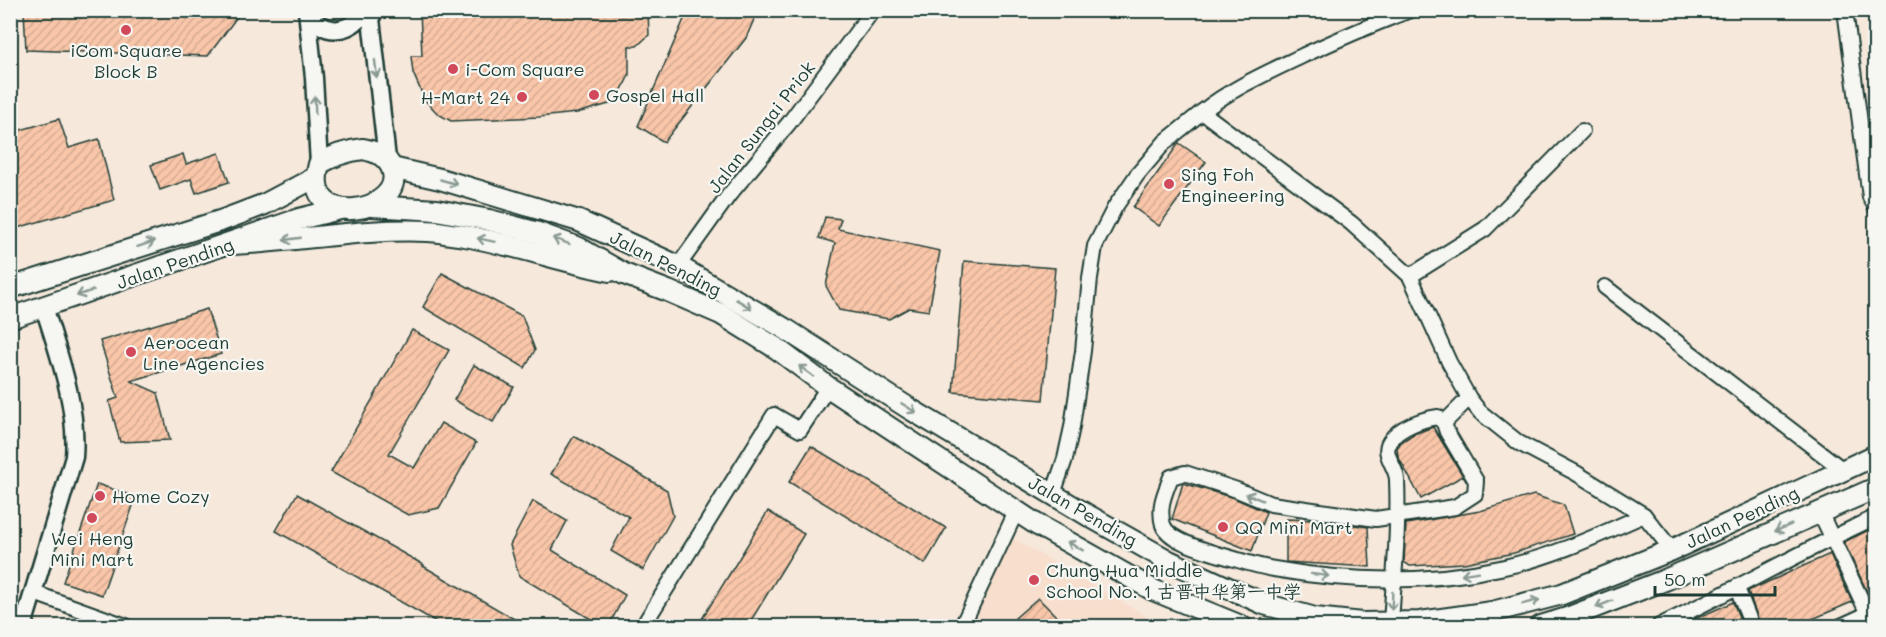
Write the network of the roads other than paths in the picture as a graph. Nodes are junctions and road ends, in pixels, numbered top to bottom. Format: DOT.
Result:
graph roads {
  1 [pos="368,10"];
  2 [pos="873,10"];
  3 [pos="1411,10"];
  4 [pos="1845,10"];
  5 [pos="307,11"];
  6 [pos="1203,112"];
  7 [pos="1582,131"];
  8 [pos="389,164"];
  9 [pos="317,170"];
  10 [pos="372,206"];
  11 [pos="1875,207"];
  12 [pos="340,209"];
  13 [pos="230,244"];
  14 [pos="678,266"];
  15 [pos="624,274"];
  16 [pos="1410,276"];
  17 [pos="1605,286"];
  18 [pos="10,288"];
  19 [pos="44,307"];
  20 [pos="10,318"];
  21 [pos="828,387"];
  22 [pos="1469,399"];
  23 [pos="1444,423"];
  24 [pos="1875,455"];
  25 [pos="1843,470"];
  26 [pos="1875,488"];
  27 [pos="1053,494"];
  28 [pos="1016,512"];
  29 [pos="1821,512"];
  30 [pos="1644,515"];
  31 [pos="1399,516"];
  32 [pos="1875,517"];
  33 [pos="1831,537"];
  34 [pos="1183,541"];
  35 [pos="1672,549"];
  36 [pos="1169,561"];
  37 [pos="1394,579"];
  38 [pos="1737,588"];
  39 [pos="34,593"];
  40 [pos="1873,615"];
  41 [pos="1391,623"];
  42 [pos="23,627"];
  43 [pos="126,627"];
  44 [pos="642,627"];
  45 [pos="962,627"];
  46 [pos="1240,627"];
  47 [pos="1541,627"];
  48 [pos="1659,627"];
  49 [pos="1752,627"];
  50 [pos="1841,627"];
  1 -- 5 [label="street"];
  1 -- 8 [label="street, one-way"];
  2 -- 14 [label="street, Jalan Sungai Priok"];
  3 -- 6 [label="street"];
  4 -- 11 [label="street"];
  9 -- 5 [label="street, one-way"];
  6 -- 16 [label="street"];
  6 -- 27 [label="street"];
  7 -- 16 [label="street"];
  8 -- 9 [label="main road"];
  8 -- 10 [label="main road"];
  8 -- 14 [label="main road, Jalan Pending, one-way"];
  9 -- 12 [label="main road"];
  18 -- 9 [label="main road, Jalan Pending, one-way"];
  10 -- 12 [label="main road"];
  15 -- 10 [label="main road, Jalan Pending, one-way"];
  12 -- 13 [label="main road, Jalan Pending"];
  15 -- 13 [label="main road, one-way"];
  13 -- 19 [label="main road, Jalan Pending, one-way"];
  14 -- 27 [label="main road, Jalan Pending, one-way"];
  21 -- 15 [label="main road, Jalan Pending, one-way"];
  16 -- 22 [label="street"];
  17 -- 25 [label="street"];
  19 -- 20 [label="main road, Jalan Pending"];
  19 -- 39 [label="street"];
  21 -- 28 [label="main road, Jalan Pending"];
  21 -- 44 [label="street"];
  22 -- 23 [label="street"];
  22 -- 30 [label="street"];
  23 -- 31 [label="street"];
  23 -- 31 [label="street"];
  24 -- 25 [label="main road, Jalan Pending"];
  25 -- 35 [label="main road, Jalan Pending"];
  26 -- 29 [label="main road, Jalan Pending"];
  27 -- 36 [label="main road, Jalan Pending"];
  28 -- 45 [label="street"];
  46 -- 28 [label="main road, Jalan Pending, one-way"];
  29 -- 33 [label="street"];
  29 -- 47 [label="main road, Jalan Pending, one-way"];
  30 -- 35 [label="street"];
  30 -- 37 [label="street, one-way"];
  31 -- 34 [label="street, one-way"];
  31 -- 37 [label="street"];
  32 -- 33 [label="street"];
  33 -- 38 [label="street"];
  33 -- 40 [label="street"];
  34 -- 36 [label="street"];
  34 -- 37 [label="street, one-way"];
  41 -- 35 [label="main road, Jalan Pending, one-way"];
  36 -- 41 [label="main road, Jalan Pending"];
  37 -- 41 [label="street, one-way"];
  38 -- 48 [label="street"];
  38 -- 49 [label="street"];
  39 -- 42 [label="street"];
  39 -- 43 [label="street"];
  40 -- 50 [label="street"];
}
